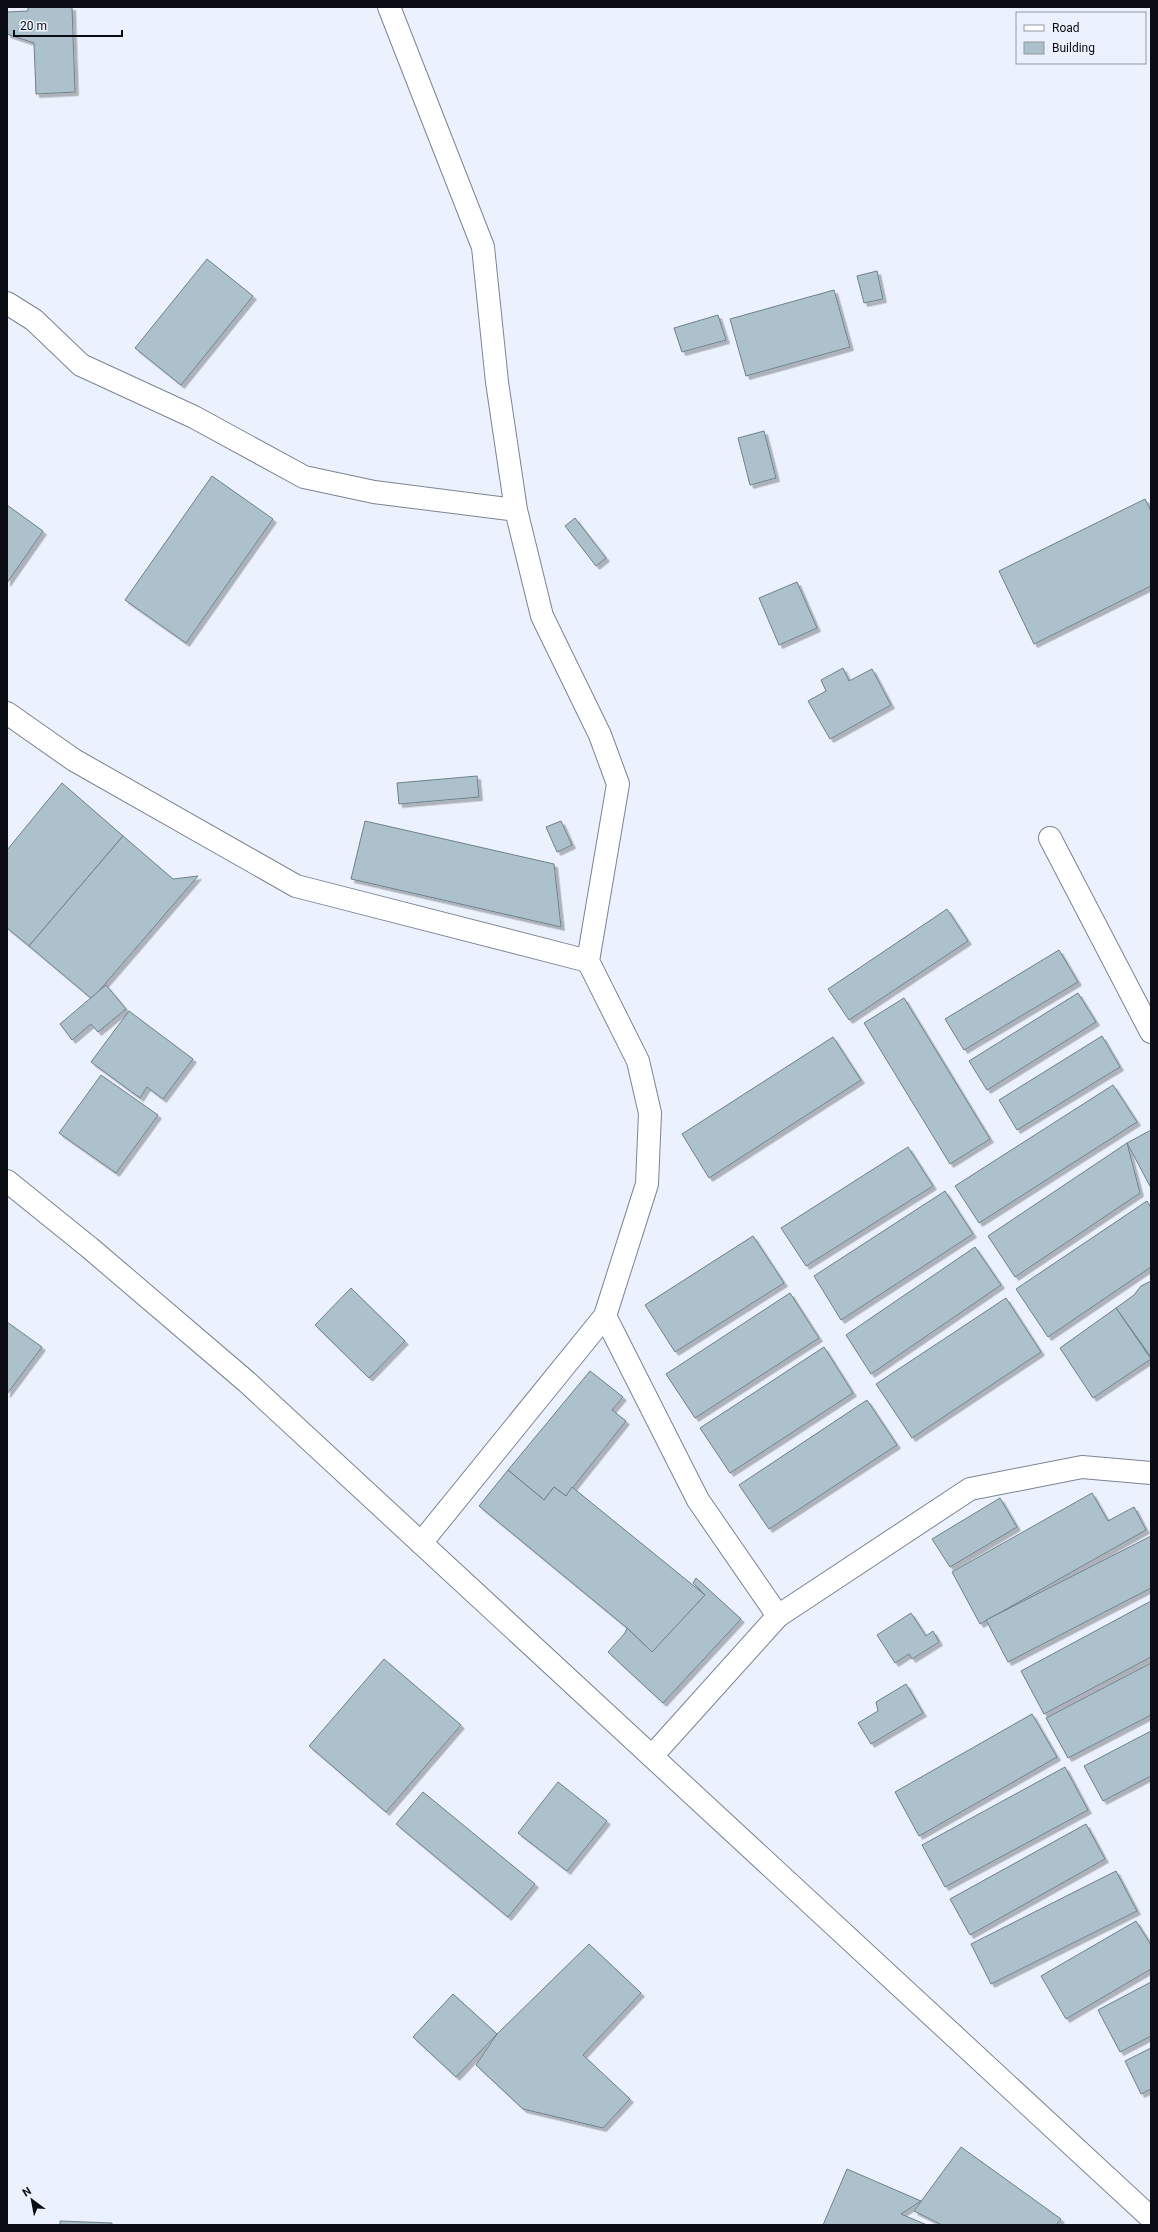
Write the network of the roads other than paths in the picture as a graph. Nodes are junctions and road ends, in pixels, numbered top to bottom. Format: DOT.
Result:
graph roads {
  1 [pos="389,7"];
  2 [pos="7,304"];
  3 [pos="516,510"];
  4 [pos="7,713"];
  5 [pos="1050,838"];
  6 [pos="588,961"];
  7 [pos="1151,1032"];
  8 [pos="7,1181"];
  9 [pos="605,1316"];
  10 [pos="1151,1474"];
  11 [pos="421,1543"];
  12 [pos="778,1616"];
  13 [pos="652,1756"];
  14 [pos="1151,2218"];
  1 -- 3 [label="street"];
  2 -- 3 [label="street"];
  3 -- 6 [label="street"];
  4 -- 6 [label="street"];
  5 -- 7 [label="street"];
  6 -- 9 [label="street"];
  8 -- 11 [label="street"];
  9 -- 11 [label="street"];
  9 -- 12 [label="street"];
  10 -- 12 [label="street"];
  11 -- 13 [label="street"];
  12 -- 13 [label="street"];
  13 -- 14 [label="street"];
}
